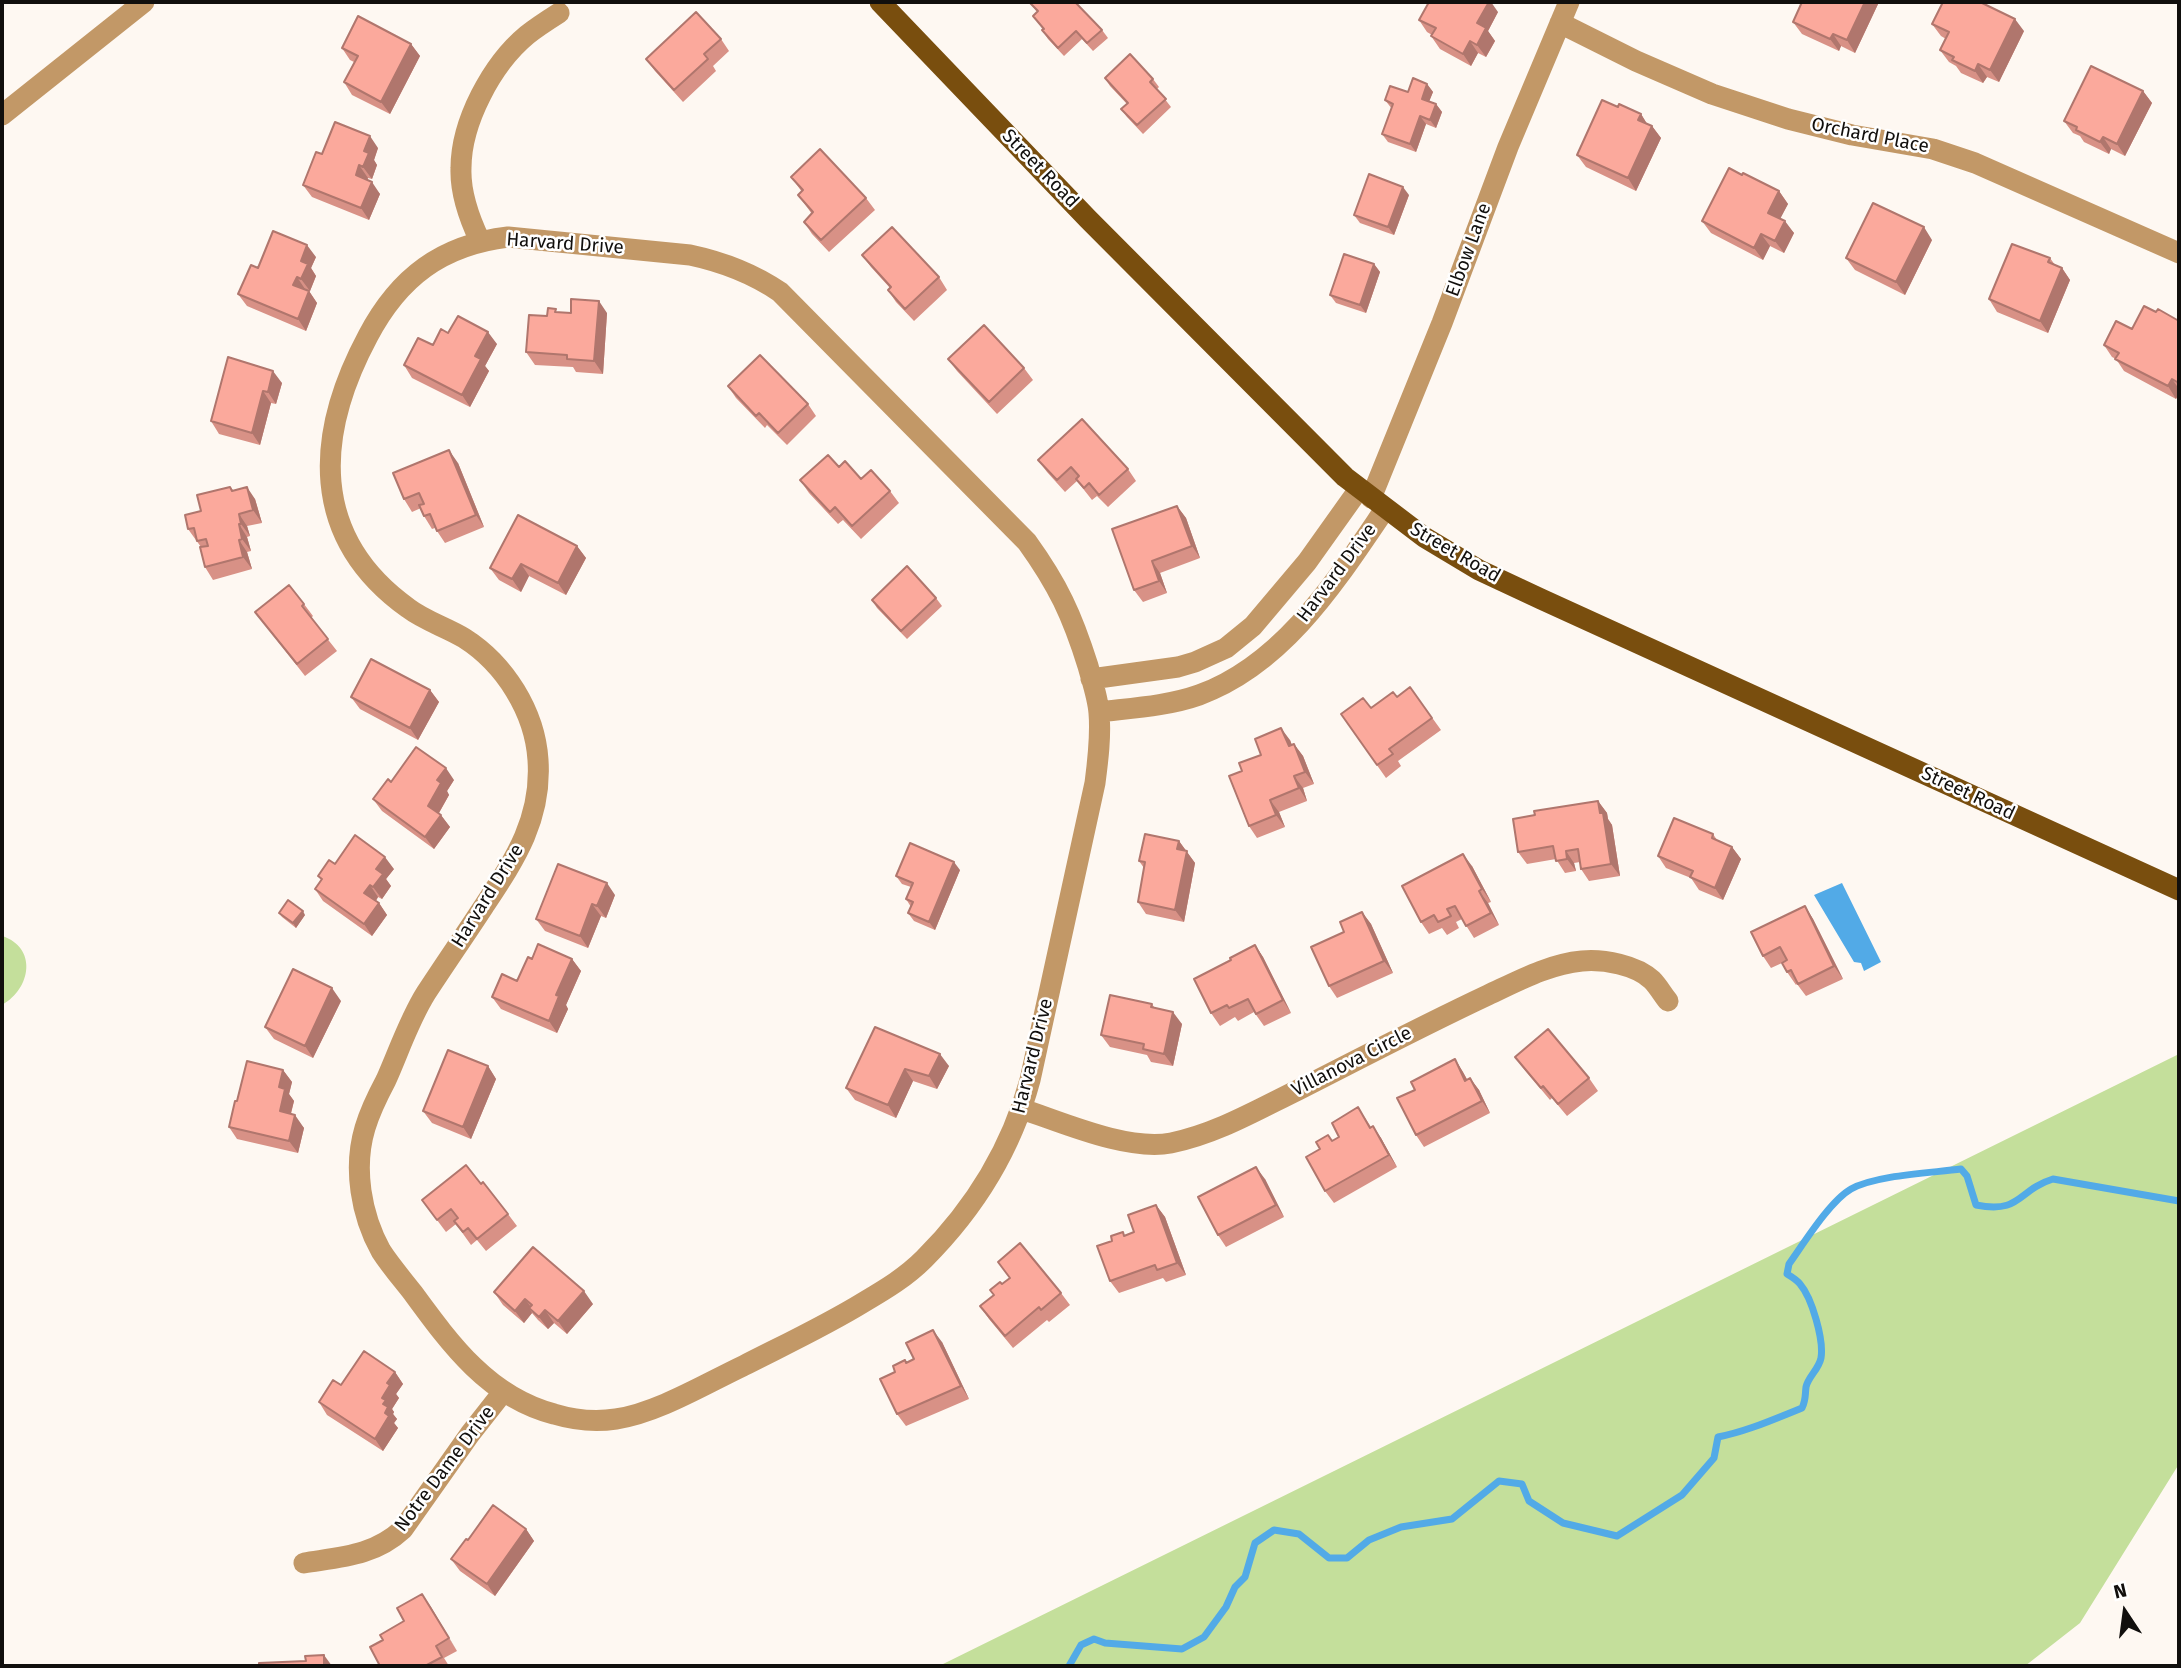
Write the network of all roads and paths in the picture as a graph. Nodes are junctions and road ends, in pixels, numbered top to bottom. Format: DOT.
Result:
graph roads {
  1 [pos="144,2"];
  2 [pos="880,2"];
  3 [pos="1569,2"];
  4 [pos="559,13"];
  5 [pos="1560,23"];
  6 [pos="2,115"];
  7 [pos="480,241"];
  8 [pos="2179,253"];
  9 [pos="1371,499"];
  10 [pos="1242,635"];
  11 [pos="1261,661"];
  12 [pos="1091,679"];
  13 [pos="1099,712"];
  14 [pos="2179,890"];
  15 [pos="1668,1002"];
  16 [pos="1022,1109"];
  17 [pos="503,1392"];
  18 [pos="304,1563"];
  1 -- 6 [label="street"];
  2 -- 9 [label="main road, Street Road"];
  3 -- 5 [label="street, Elbow Lane"];
  4 -- 7 [label="street"];
  5 -- 8 [label="street, Orchard Place"];
  5 -- 9 [label="street, Elbow Lane"];
  7 -- 12 [label="street, Harvard Drive"];
  7 -- 17 [label="street, Harvard Drive"];
  9 -- 10 [label="street, Harvard Drive"];
  9 -- 11 [label="street, Harvard Drive"];
  9 -- 14 [label="main road, Street Road"];
  10 -- 11 [label="street"];
  10 -- 12 [label="street, Harvard Drive"];
  11 -- 13 [label="street, Harvard Drive"];
  12 -- 13 [label="street, Harvard Drive"];
  13 -- 16 [label="street, Harvard Drive"];
  15 -- 16 [label="street, Villanova Circle"];
  16 -- 17 [label="street, Harvard Drive"];
  17 -- 18 [label="street, Notre Dame Drive"];
}
